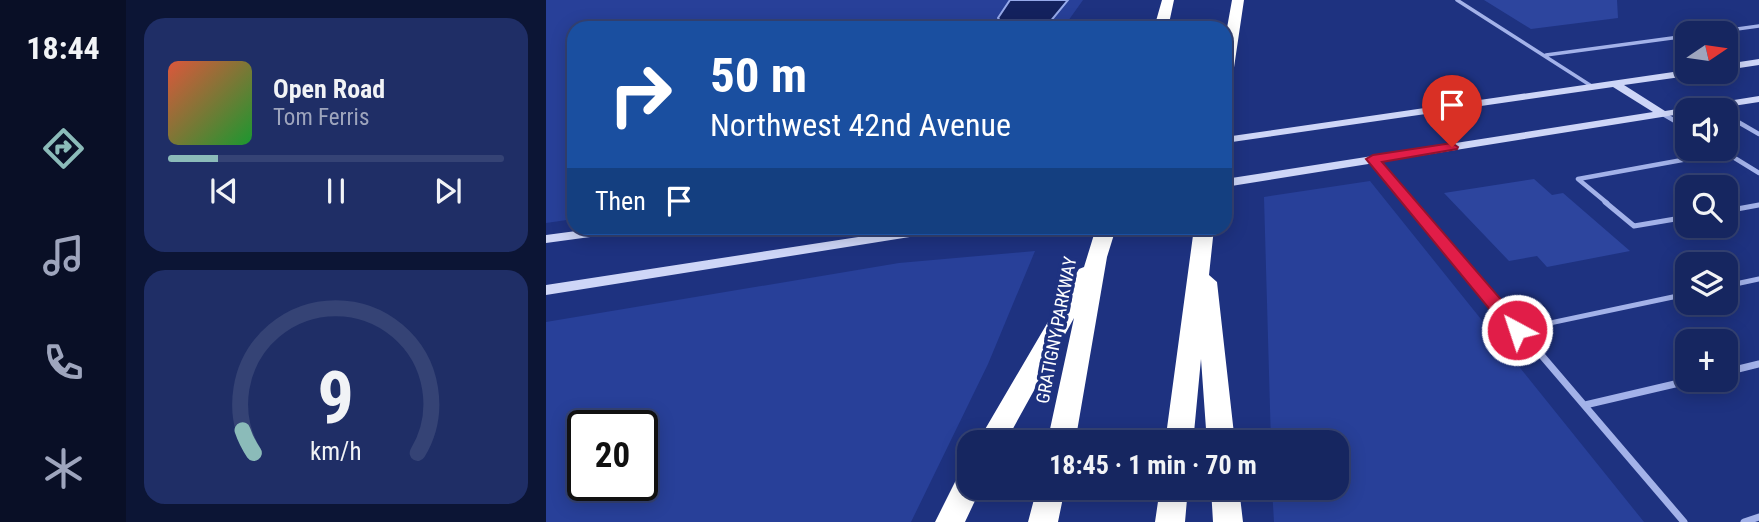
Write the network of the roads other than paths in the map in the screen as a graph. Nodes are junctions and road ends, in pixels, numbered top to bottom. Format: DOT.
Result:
graph roads {
  1 [pos="1168,0"];
  2 [pos="1457,0"];
  3 [pos="1239,1"];
  4 [pos="1163,21"];
  5 [pos="1759,26"];
  6 [pos="1738,29"];
  7 [pos="1675,38"];
  8 [pos="1232,41"];
  9 [pos="1546,55"];
  10 [pos="1759,62"];
  11 [pos="1738,65"];
  12 [pos="1675,75"];
  13 [pos="1614,83"];
  14 [pos="1593,87"];
  15 [pos="1759,99"];
  16 [pos="1738,103"];
  17 [pos="1675,113"];
  18 [pos="1663,114"];
  19 [pos="1675,121"];
  20 [pos="1738,123"];
  21 [pos="1759,134"];
  22 [pos="1232,139"];
  23 [pos="1373,159"];
  24 [pos="1675,160"];
  25 [pos="1738,160"];
  26 [pos="1759,173"];
  27 [pos="1232,182"];
  28 [pos="1759,205"];
  29 [pos="1738,209"];
  30 [pos="1675,219"];
  31 [pos="575,235"];
  32 [pos="896,235"];
  33 [pos="1104,235"];
  34 [pos="1203,235"];
  35 [pos="1203,235"];
  36 [pos="546,239"];
  37 [pos="1097,257"];
  38 [pos="1759,279"];
  39 [pos="1738,283"];
  40 [pos="546,290"];
  41 [pos="1675,297"];
  42 [pos="1517,330"];
  43 [pos="1759,364"];
  44 [pos="1738,369"];
  45 [pos="1675,384"];
  46 [pos="1585,405"];
  47 [pos="998,430"];
  48 [pos="1063,430"];
  49 [pos="1180,430"];
  50 [pos="1220,430"];
  51 [pos="961,500"];
  52 [pos="1048,500"];
  53 [pos="1173,500"];
  54 [pos="1226,500"];
  55 [pos="1759,517"];
  56 [pos="950,522"];
  57 [pos="1043,522"];
  58 [pos="1170,522"];
  59 [pos="1228,522"];
  60 [pos="1684,522"];
  61 [pos="1744,522"];
  1 -- 4 [label="highway"];
  2 -- 9 [label="lane"];
  3 -- 8 [label="highway"];
  5 -- 6 [label="lane"];
  7 -- 9 [label="lane"];
  9 -- 14 [label="lane"];
  10 -- 11 [label="main road"];
  12 -- 13 [label="main road"];
  13 -- 14 [label="main road"];
  13 -- 18 [label="main road"];
  14 -- 22 [label="main road"];
  15 -- 16 [label="main road"];
  17 -- 18 [label="main road"];
  18 -- 19 [label="lane"];
  18 -- 23 [label="main road"];
  20 -- 21 [label="lane"];
  23 -- 27 [label="main road"];
  23 -- 42 [label="lane"];
  24 -- 30 [label="lane"];
  25 -- 26 [label="lane"];
  28 -- 29 [label="lane"];
  31 -- 36 [label="main road"];
  32 -- 40 [label="main road"];
  33 -- 37 [label="highway, GRATIGNY PARKWAY"];
  34 -- 49 [label="highway"];
  35 -- 50 [label="highway"];
  37 -- 47 [label="highway"];
  37 -- 48 [label="highway, GRATIGNY PARKWAY"];
  38 -- 39 [label="lane"];
  41 -- 42 [label="lane"];
  42 -- 46 [label="lane"];
  43 -- 44 [label="lane"];
  45 -- 46 [label="lane"];
  46 -- 60 [label="lane"];
  51 -- 56 [label="highway"];
  52 -- 57 [label="highway"];
  53 -- 58 [label="highway"];
  54 -- 59 [label="highway"];
  55 -- 61 [label="lane"];
}
